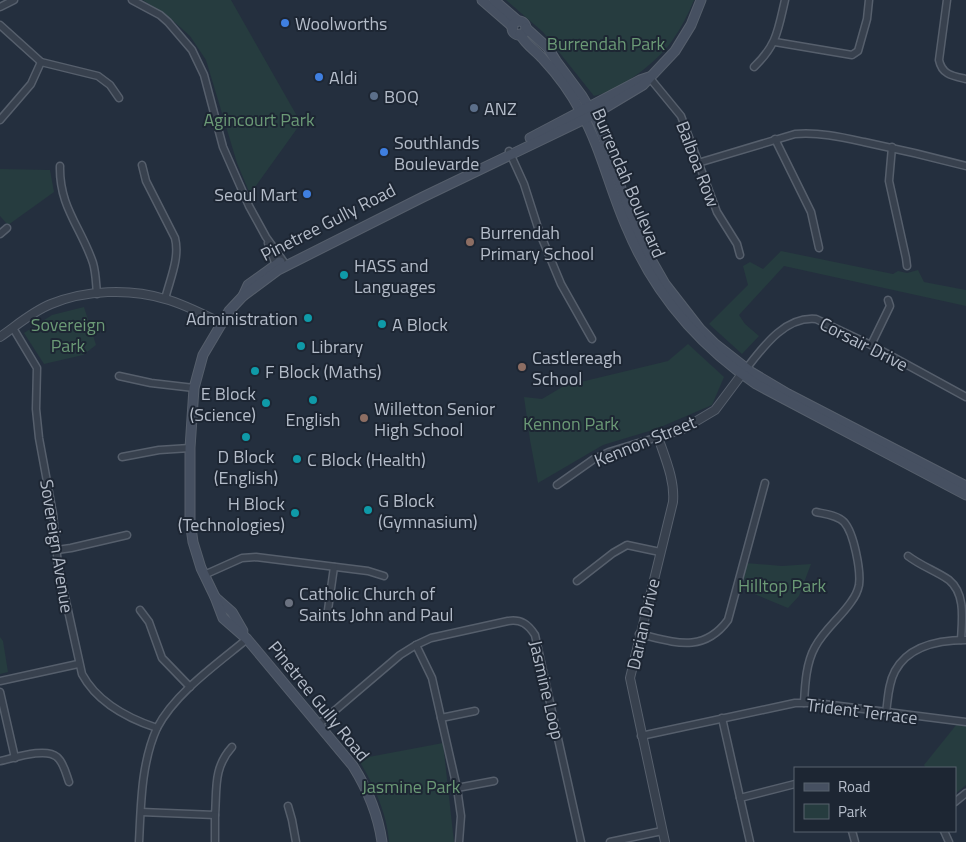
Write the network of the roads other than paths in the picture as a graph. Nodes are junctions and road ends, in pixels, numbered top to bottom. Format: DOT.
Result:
graph roads {
  1 [pos="14,0"];
  2 [pos="132,0"];
  3 [pos="494,0"];
  4 [pos="701,0"];
  5 [pos="785,0"];
  6 [pos="869,0"];
  7 [pos="947,0"];
  8 [pos="485,1"];
  9 [pos="0,7"];
  10 [pos="515,24"];
  11 [pos="0,25"];
  12 [pos="775,42"];
  13 [pos="41,62"];
  14 [pos="754,67"];
  15 [pos="650,77"];
  16 [pos="966,80"];
  17 [pos="119,98"];
  18 [pos="587,113"];
  19 [pos="0,120"];
  20 [pos="775,139"];
  21 [pos="892,147"];
  22 [pos="509,153"];
  23 [pos="698,163"];
  24 [pos="142,165"];
  25 [pos="60,166"];
  26 [pos="966,166"];
  27 [pos="6,228"];
  28 [pos="0,234"];
  29 [pos="818,248"];
  30 [pos="740,255"];
  31 [pos="281,265"];
  32 [pos="906,266"];
  33 [pos="97,294"];
  34 [pos="165,298"];
  35 [pos="888,300"];
  36 [pos="221,323"];
  37 [pos="13,328"];
  38 [pos="0,337"];
  39 [pos="592,339"];
  40 [pos="871,345"];
  41 [pos="744,372"];
  42 [pos="118,376"];
  43 [pos="194,388"];
  44 [pos="966,397"];
  45 [pos="658,437"];
  46 [pos="190,448"];
  47 [pos="122,457"];
  48 [pos="765,482"];
  49 [pos="556,485"];
  50 [pos="966,486"];
  51 [pos="966,495"];
  52 [pos="816,512"];
  53 [pos="127,535"];
  54 [pos="56,550"];
  55 [pos="660,552"];
  56 [pos="908,556"];
  57 [pos="334,568"];
  58 [pos="204,575"];
  59 [pos="384,576"];
  60 [pos="577,580"];
  61 [pos="140,610"];
  62 [pos="327,617"];
  63 [pos="639,634"];
  64 [pos="247,639"];
  65 [pos="964,640"];
  66 [pos="416,645"];
  67 [pos="78,664"];
  68 [pos="0,680"];
  69 [pos="190,687"];
  70 [pos="0,692"];
  71 [pos="804,703"];
  72 [pos="475,711"];
  73 [pos="886,713"];
  74 [pos="441,718"];
  75 [pos="722,718"];
  76 [pos="966,722"];
  77 [pos="319,724"];
  78 [pos="157,728"];
  79 [pos="641,736"];
  80 [pos="232,747"];
  81 [pos="14,758"];
  82 [pos="0,761"];
  83 [pos="494,781"];
  84 [pos="69,782"];
  85 [pos="794,784"];
  86 [pos="457,788"];
  87 [pos="966,793"];
  88 [pos="740,798"];
  89 [pos="956,801"];
  90 [pos="288,806"];
  91 [pos="141,812"];
  92 [pos="215,816"];
  93 [pos="662,830"];
  94 [pos="140,842"];
  95 [pos="215,842"];
  96 [pos="296,842"];
  97 [pos="382,842"];
  98 [pos="459,842"];
  99 [pos="581,842"];
  100 [pos="610,842"];
  101 [pos="665,842"];
  102 [pos="750,842"];
  1 -- 9 [label="street"];
  2 -- 31 [label="street"];
  3 -- 10 [label="main road"];
  4 -- 15 [label="main road, Pinetree Gully Road"];
  5 -- 12 [label="street"];
  6 -- 12 [label="street"];
  7 -- 16 [label="street"];
  8 -- 10 [label="main road"];
  10 -- 18 [label="main road, Burrendah Boulevard"];
  11 -- 13 [label="street"];
  12 -- 14 [label="street"];
  13 -- 17 [label="street"];
  13 -- 19 [label="street"];
  15 -- 18 [label="main road, Pinetree Gully Road"];
  15 -- 23 [label="street, Balboa Row"];
  18 -- 22 [label="main road, Pinetree Gully Road"];
  18 -- 31 [label="main road, Pinetree Gully Road"];
  18 -- 41 [label="main road, Burrendah Boulevard"];
  20 -- 21 [label="street"];
  20 -- 23 [label="street"];
  20 -- 29 [label="street"];
  21 -- 26 [label="street"];
  21 -- 32 [label="street"];
  22 -- 31 [label="main road, Pinetree Gully Road"];
  22 -- 39 [label="street"];
  23 -- 30 [label="street, Balboa Row"];
  24 -- 34 [label="street"];
  25 -- 33 [label="street"];
  27 -- 28 [label="street"];
  31 -- 36 [label="main road, Pinetree Gully Road"];
  33 -- 34 [label="street"];
  33 -- 37 [label="street"];
  34 -- 36 [label="street"];
  35 -- 40 [label="street"];
  36 -- 43 [label="main road, Pinetree Gully Road"];
  37 -- 38 [label="street"];
  37 -- 54 [label="street, Sovereign Avenue"];
  40 -- 41 [label="street, Corsair Drive"];
  40 -- 44 [label="street, Corsair Drive"];
  41 -- 45 [label="street, Kennon Street"];
  41 -- 50 [label="main road, Burrendah Boulevard"];
  41 -- 51 [label="main road, Burrendah Boulevard"];
  42 -- 43 [label="street"];
  43 -- 46 [label="main road, Pinetree Gully Road"];
  45 -- 49 [label="street, Kennon Street"];
  45 -- 55 [label="street, Darian Drive"];
  46 -- 47 [label="street"];
  46 -- 58 [label="main road, Pinetree Gully Road"];
  48 -- 63 [label="street"];
  52 -- 71 [label="street"];
  53 -- 54 [label="street"];
  54 -- 67 [label="street, Sovereign Avenue"];
  55 -- 60 [label="street"];
  55 -- 63 [label="street, Darian Drive"];
  56 -- 65 [label="street"];
  57 -- 58 [label="street"];
  57 -- 59 [label="street"];
  57 -- 62 [label="street"];
  58 -- 64 [label="main road, Pinetree Gully Road"];
  61 -- 69 [label="street"];
  63 -- 79 [label="street, Darian Drive"];
  64 -- 69 [label="street"];
  64 -- 77 [label="main road, Pinetree Gully Road"];
  65 -- 73 [label="street"];
  66 -- 74 [label="street"];
  66 -- 77 [label="street, Jasmine Loop"];
  66 -- 99 [label="street, Jasmine Loop"];
  67 -- 68 [label="street"];
  67 -- 78 [label="street, Sovereign Avenue"];
  69 -- 78 [label="street"];
  70 -- 81 [label="street"];
  71 -- 73 [label="street, Trident Terrace"];
  71 -- 75 [label="street, Trident Terrace"];
  72 -- 74 [label="street"];
  73 -- 76 [label="street, Trident Terrace"];
  74 -- 86 [label="street"];
  75 -- 79 [label="street, Trident Terrace"];
  75 -- 88 [label="street"];
  77 -- 97 [label="main road, Pinetree Gully Road"];
  78 -- 91 [label="street"];
  79 -- 93 [label="street, Darian Drive"];
  80 -- 92 [label="street"];
  81 -- 82 [label="street"];
  81 -- 84 [label="street"];
  83 -- 86 [label="street"];
  85 -- 88 [label="street"];
  86 -- 98 [label="street"];
  87 -- 89 [label="street"];
  88 -- 102 [label="street"];
  90 -- 96 [label="street"];
  91 -- 92 [label="street"];
  91 -- 94 [label="street"];
  92 -- 95 [label="street"];
  93 -- 100 [label="street"];
  93 -- 101 [label="street, Darian Drive"];
}
